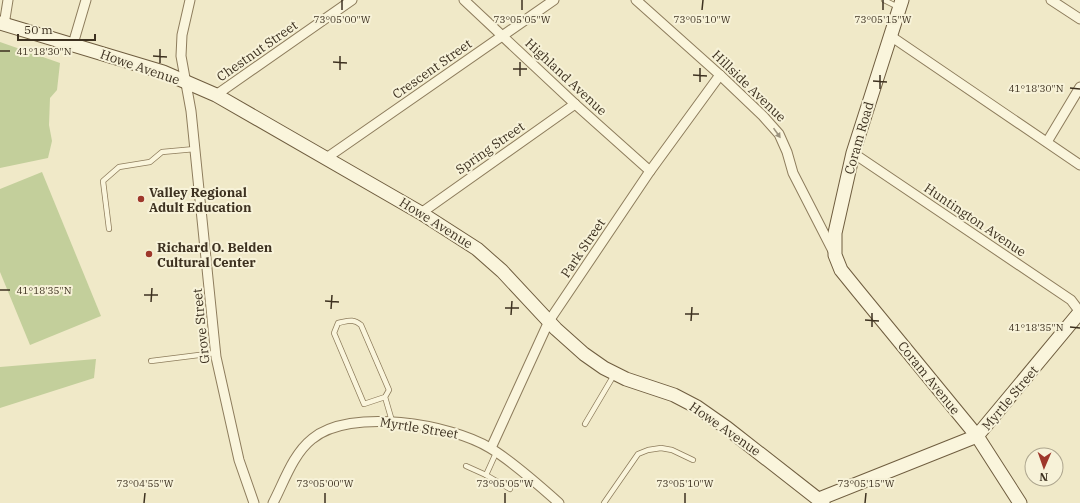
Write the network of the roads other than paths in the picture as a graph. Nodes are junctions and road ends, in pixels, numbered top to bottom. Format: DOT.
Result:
graph roads {
  1 [pos="8,0"];
  2 [pos="86,0"];
  3 [pos="190,0"];
  4 [pos="352,0"];
  5 [pos="464,0"];
  6 [pos="554,0"];
  7 [pos="636,0"];
  8 [pos="884,0"];
  9 [pos="1051,0"];
  10 [pos="901,4"];
  11 [pos="1080,19"];
  12 [pos="2,24"];
  13 [pos="503,36"];
  14 [pos="892,37"];
  15 [pos="73,44"];
  16 [pos="720,75"];
  17 [pos="186,83"];
  18 [pos="1080,87"];
  19 [pos="216,95"];
  20 [pos="575,104"];
  21 [pos="1048,142"];
  22 [pos="196,149"];
  23 [pos="853,153"];
  24 [pos="325,159"];
  25 [pos="1080,165"];
  26 [pos="650,171"];
  27 [pos="421,213"];
  28 [pos="109,229"];
  29 [pos="835,255"];
  30 [pos="1080,312"];
  31 [pos="549,321"];
  32 [pos="216,353"];
  33 [pos="151,362"];
  34 [pos="615,374"];
  35 [pos="385,397"];
  36 [pos="392,421"];
  37 [pos="585,424"];
  38 [pos="977,436"];
  39 [pos="494,450"];
  40 [pos="693,460"];
  41 [pos="466,466"];
  42 [pos="486,475"];
  43 [pos="510,489"];
  44 [pos="818,502"];
  45 [pos="254,503"];
  46 [pos="273,503"];
  47 [pos="559,503"];
  48 [pos="604,503"];
  49 [pos="1020,503"];
  1 -- 12 [label="street"];
  2 -- 15 [label="street"];
  3 -- 17 [label="street, Grove Street"];
  4 -- 19 [label="street, Chestnut Street"];
  5 -- 13 [label="street, Highland Avenue"];
  6 -- 13 [label="street, Crescent Street"];
  7 -- 16 [label="street, Hillside Avenue"];
  8 -- 10 [label="lane"];
  9 -- 11 [label="street"];
  10 -- 14 [label="main road, Coram Road"];
  12 -- 15 [label="main road, Howe Avenue"];
  13 -- 20 [label="street, Highland Avenue"];
  13 -- 24 [label="street, Crescent Street"];
  14 -- 21 [label="street"];
  14 -- 23 [label="main road, Coram Road"];
  15 -- 17 [label="main road, Howe Avenue"];
  16 -- 26 [label="street, Park Street"];
  16 -- 29 [label="street, Hillside Avenue, one-way"];
  17 -- 19 [label="main road, Howe Avenue"];
  17 -- 22 [label="street, Grove Street"];
  18 -- 21 [label="street"];
  19 -- 24 [label="main road, Howe Avenue"];
  20 -- 26 [label="street, Highland Avenue"];
  20 -- 27 [label="street, Spring Street"];
  21 -- 25 [label="street"];
  22 -- 28 [label="lane"];
  22 -- 32 [label="street, Grove Street"];
  23 -- 29 [label="main road, Coram Road"];
  23 -- 30 [label="street, Huntington Avenue"];
  24 -- 27 [label="main road, Howe Avenue"];
  26 -- 31 [label="street, Park Street"];
  27 -- 31 [label="main road, Howe Avenue"];
  29 -- 38 [label="main road, Coram Avenue"];
  30 -- 38 [label="main road, Myrtle Street"];
  31 -- 34 [label="main road, Howe Avenue"];
  31 -- 39 [label="street, Park Street"];
  32 -- 33 [label="lane"];
  32 -- 45 [label="street, Grove Street"];
  34 -- 37 [label="lane"];
  34 -- 44 [label="main road, Howe Avenue"];
  35 -- 35 [label="lane"];
  35 -- 36 [label="lane"];
  36 -- 39 [label="street, Myrtle Street"];
  36 -- 46 [label="street, Myrtle Street"];
  38 -- 44 [label="main road, Myrtle Street"];
  38 -- 49 [label="main road, Coram Avenue"];
  39 -- 42 [label="lane"];
  39 -- 47 [label="street, Myrtle Street"];
  40 -- 48 [label="lane"];
  41 -- 42 [label="lane"];
  42 -- 43 [label="lane"];
}
